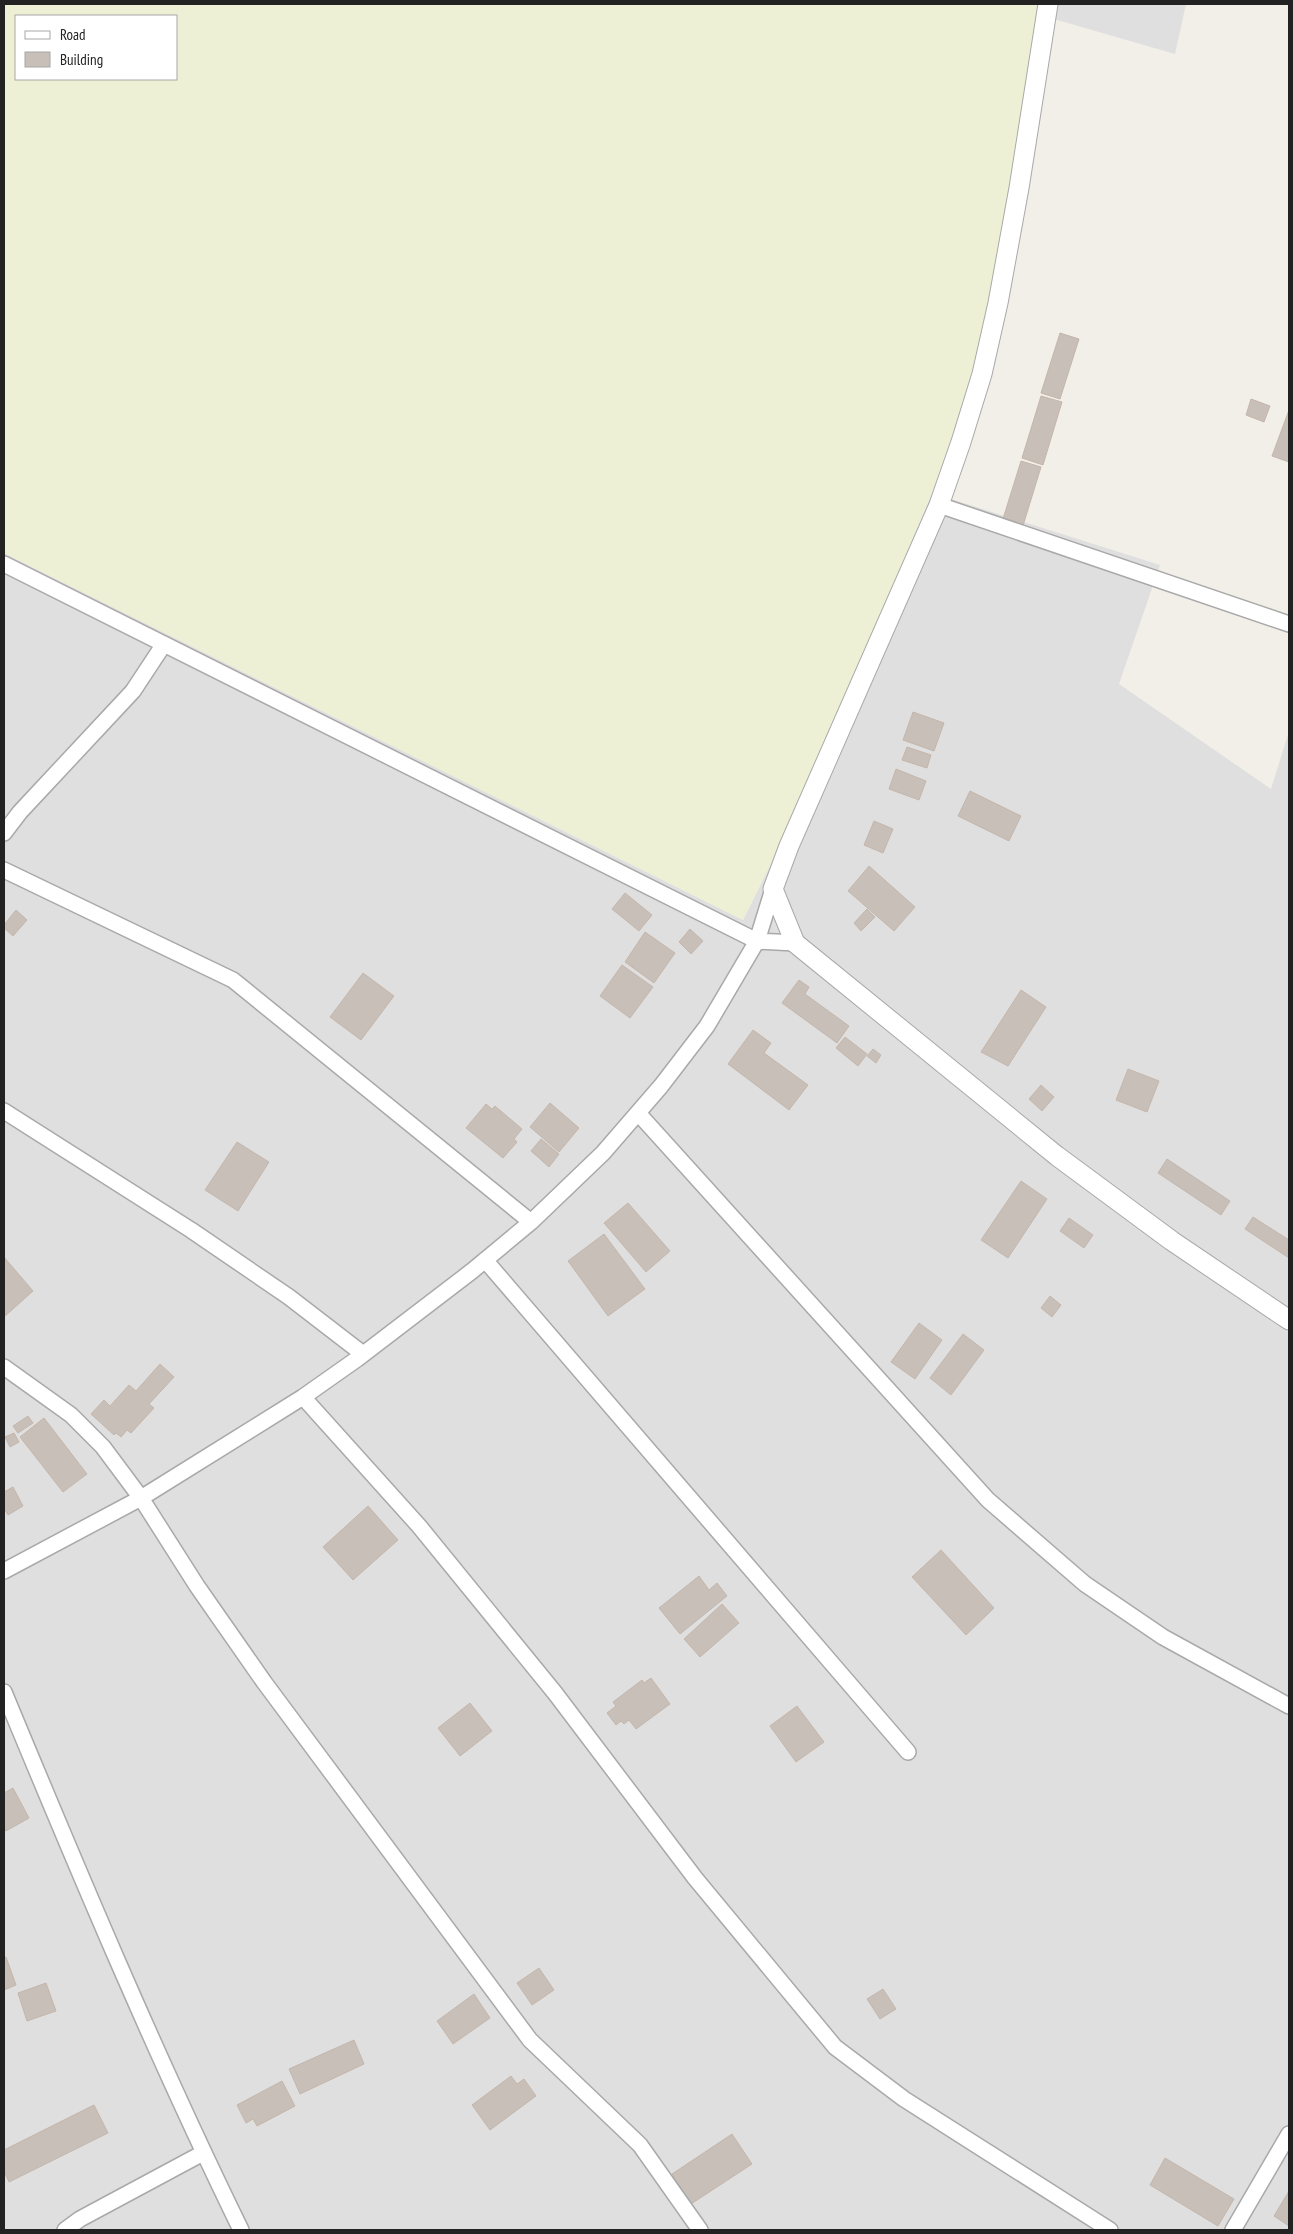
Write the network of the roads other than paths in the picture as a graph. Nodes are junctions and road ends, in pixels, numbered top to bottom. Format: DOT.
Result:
graph roads {
  1 [pos="1048,4"];
  2 [pos="939,504"];
  3 [pos="4,564"];
  4 [pos="1289,624"];
  5 [pos="164,644"];
  6 [pos="4,833"];
  7 [pos="4,870"];
  8 [pos="773,889"];
  9 [pos="758,941"];
  10 [pos="795,943"];
  11 [pos="4,1111"];
  12 [pos="638,1112"];
  13 [pos="531,1222"];
  14 [pos="485,1260"];
  15 [pos="1289,1320"];
  16 [pos="363,1354"];
  17 [pos="4,1366"];
  18 [pos="303,1397"];
  19 [pos="141,1498"];
  20 [pos="4,1571"];
  21 [pos="4,1692"];
  22 [pos="1289,1706"];
  23 [pos="908,1752"];
  24 [pos="1289,2134"];
  25 [pos="203,2152"];
  26 [pos="65,2230"];
  27 [pos="241,2230"];
  28 [pos="700,2230"];
  29 [pos="1110,2230"];
  30 [pos="1233,2230"];
  1 -- 2 [label="street"];
  2 -- 4 [label="street"];
  2 -- 8 [label="street"];
  3 -- 5 [label="street"];
  5 -- 6 [label="street"];
  5 -- 9 [label="street"];
  7 -- 13 [label="street"];
  8 -- 9 [label="street"];
  8 -- 10 [label="street"];
  9 -- 10 [label="street"];
  9 -- 12 [label="street"];
  10 -- 15 [label="street"];
  11 -- 16 [label="street"];
  12 -- 13 [label="street"];
  12 -- 22 [label="street"];
  13 -- 14 [label="street"];
  14 -- 16 [label="street"];
  14 -- 23 [label="street"];
  16 -- 18 [label="street"];
  17 -- 19 [label="street"];
  18 -- 19 [label="street"];
  18 -- 29 [label="street"];
  19 -- 20 [label="street"];
  19 -- 28 [label="street"];
  21 -- 25 [label="street"];
  24 -- 30 [label="street"];
  25 -- 26 [label="street"];
  25 -- 27 [label="street"];
}
